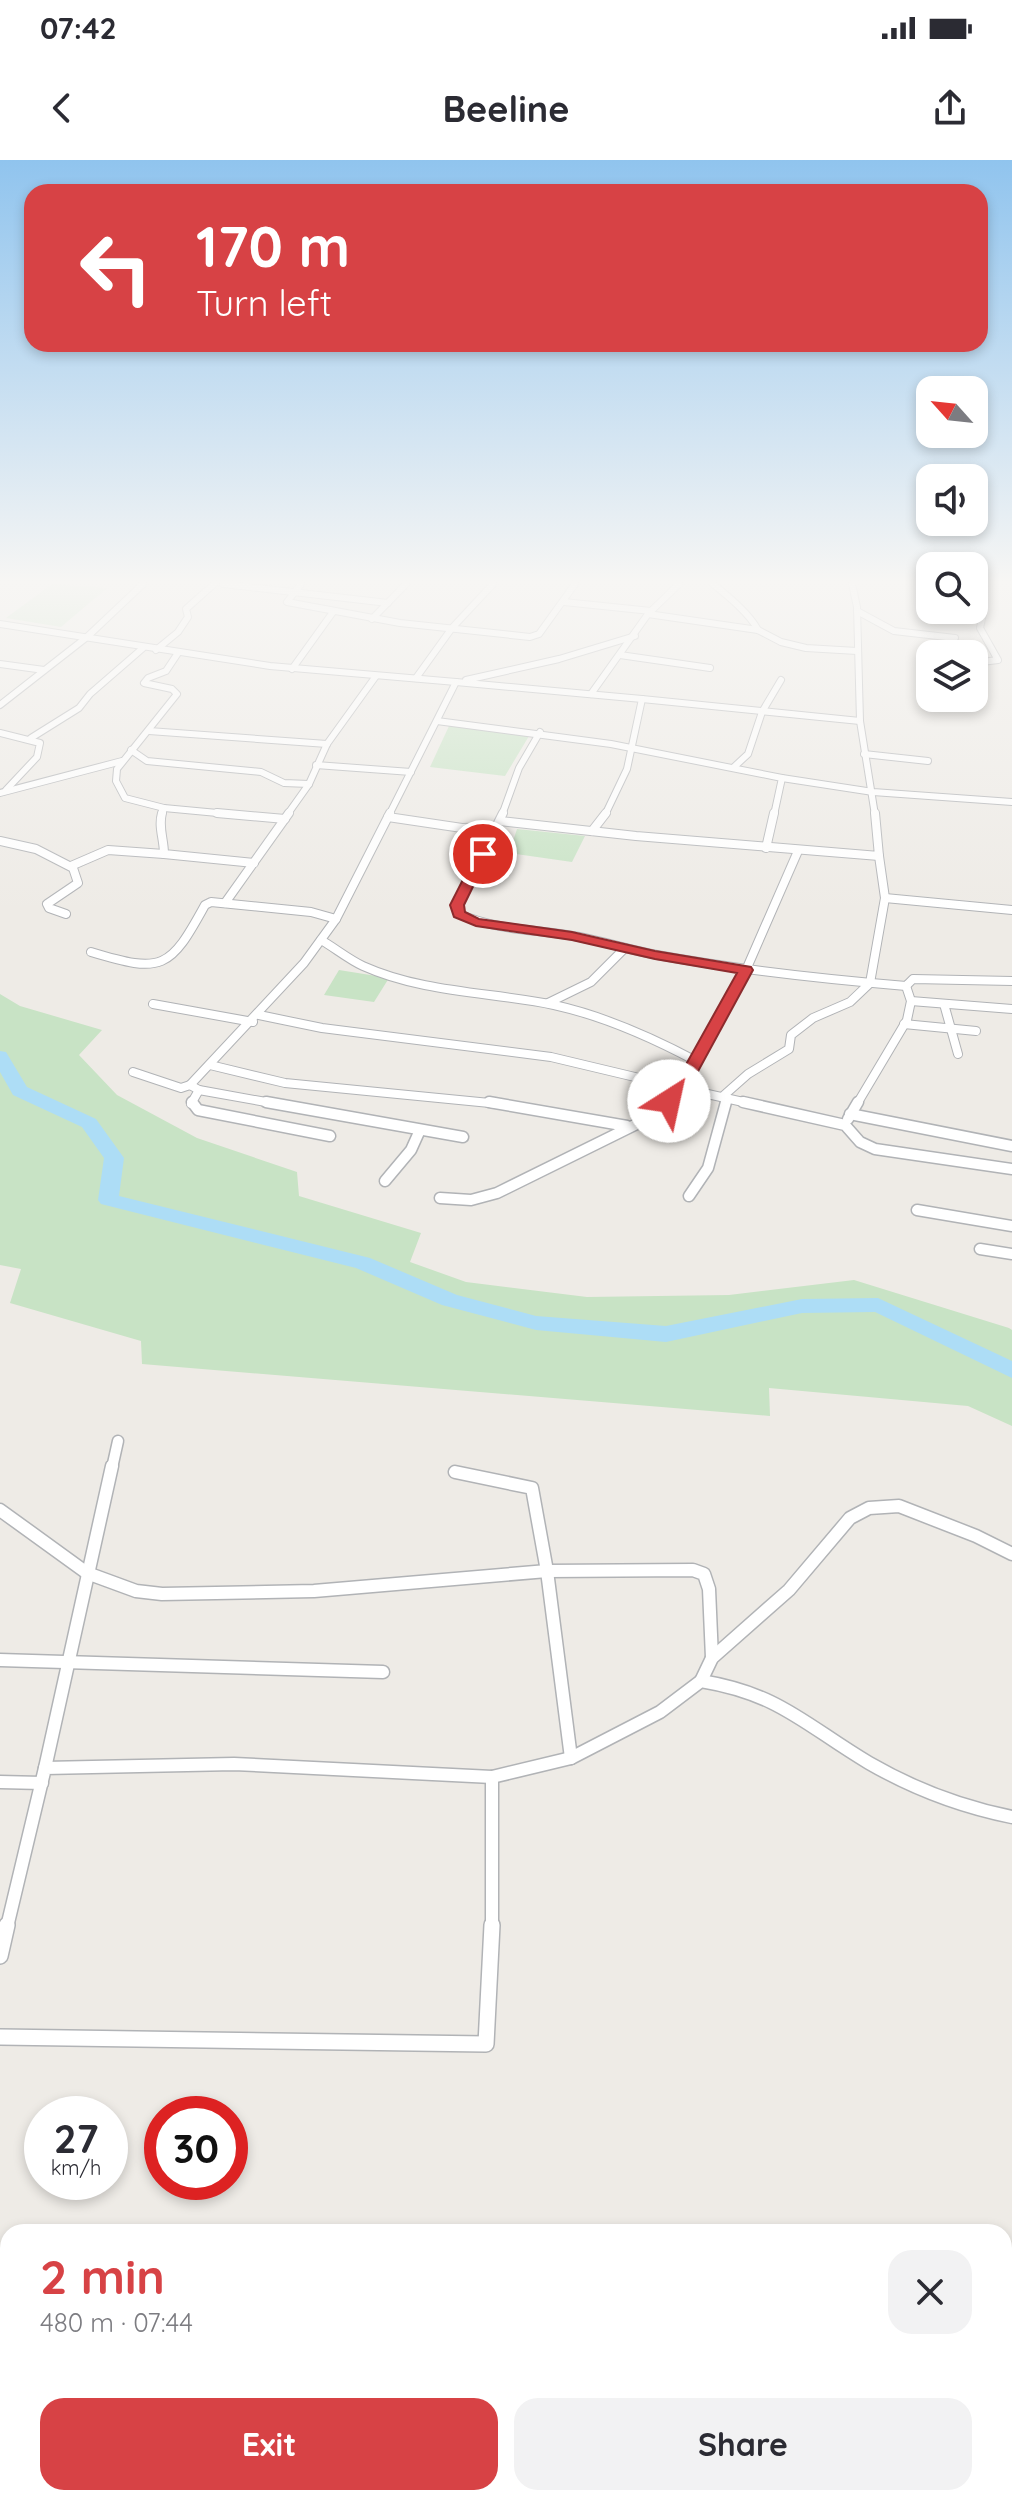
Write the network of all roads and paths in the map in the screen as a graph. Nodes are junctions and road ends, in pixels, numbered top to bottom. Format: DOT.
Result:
graph roads {
  1 [pos="91,693"];
  2 [pos="176,693"];
  3 [pos="363,693"];
  4 [pos="450,693"];
  5 [pos="585,693"];
  6 [pos="773,693"];
  7 [pos="859,693"];
  8 [pos="591,694"];
  9 [pos="642,699"];
  10 [pos="762,712"];
  11 [pos="437,721"];
  12 [pos="860,721"];
  13 [pos="149,731"];
  14 [pos="540,732"];
  15 [pos="0,733"];
  16 [pos="31,738"];
  17 [pos="327,744"];
  18 [pos="634,746"];
  19 [pos="131,750"];
  20 [pos="864,754"];
  21 [pos="122,761"];
  22 [pos="928,761"];
  23 [pos="316,765"];
  24 [pos="102,766"];
  25 [pos="734,767"];
  26 [pos="115,771"];
  27 [pos="411,772"];
  28 [pos="782,778"];
  29 [pos="309,784"];
  30 [pos="873,792"];
  31 [pos="2,793"];
  32 [pos="1012,802"];
  33 [pos="164,808"];
  34 [pos="388,817"];
  35 [pos="285,819"];
  36 [pos="498,824"];
  37 [pos="592,831"];
  38 [pos="0,841"];
  39 [pos="766,848"];
  40 [pos="798,851"];
  41 [pos="164,854"];
  42 [pos="879,856"];
  43 [pos="254,863"];
  44 [pos="71,866"];
  45 [pos="885,898"];
  46 [pos="225,903"];
  47 [pos="1012,910"];
  48 [pos="66,914"];
  49 [pos="336,919"];
  50 [pos="321,940"];
  51 [pos="625,948"];
  52 [pos="91,952"];
  53 [pos="746,970"];
  54 [pos="1012,981"];
  55 [pos="870,983"];
  56 [pos="906,986"];
  57 [pos="911,1001"];
  58 [pos="153,1004"];
  59 [pos="546,1004"];
  60 [pos="944,1004"];
  61 [pos="1012,1009"];
  62 [pos="256,1018"];
  63 [pos="904,1024"];
  64 [pos="951,1028"];
  65 [pos="976,1031"];
  66 [pos="958,1054"];
  67 [pos="696,1061"];
  68 [pos="210,1065"];
  69 [pos="133,1072"];
  70 [pos="195,1088"];
  71 [pos="681,1088"];
  72 [pos="724,1097"];
  73 [pos="850,1114"];
  74 [pos="633,1125"];
  75 [pos="845,1125"];
  76 [pos="420,1130"];
  77 [pos="330,1136"];
  78 [pos="463,1137"];
  79 [pos="1012,1146"];
  80 [pos="1012,1169"];
  81 [pos="385,1181"];
  82 [pos="689,1196"];
  83 [pos="440,1198"];
  84 [pos="917,1210"];
  85 [pos="1012,1226"];
  86 [pos="980,1249"];
  87 [pos="1012,1254"];
  88 [pos="118,1441"];
  89 [pos="455,1472"];
  90 [pos="0,1510"];
  91 [pos="1012,1554"];
  92 [pos="547,1571"];
  93 [pos="87,1573"];
  94 [pos="712,1658"];
  95 [pos="0,1660"];
  96 [pos="67,1661"];
  97 [pos="383,1672"];
  98 [pos="701,1681"];
  99 [pos="571,1758"];
  100 [pos="45,1768"];
  101 [pos="492,1777"];
  102 [pos="0,1782"];
  103 [pos="42,1783"];
  104 [pos="1012,1817"];
  105 [pos="5,1910"];
  106 [pos="0,1956"];
  107 [pos="0,2037"];
  1 -- 16 [label="street"];
  2 -- 13 [label="street"];
  3 -- 17 [label="street"];
  4 -- 11 [label="street"];
  5 -- 8 [label="street"];
  6 -- 10 [label="street"];
  7 -- 12 [label="street"];
  8 -- 9 [label="street"];
  9 -- 10 [label="street"];
  9 -- 18 [label="street"];
  10 -- 12 [label="street"];
  10 -- 25 [label="street"];
  11 -- 14 [label="street"];
  11 -- 27 [label="street"];
  12 -- 20 [label="street"];
  13 -- 17 [label="street"];
  13 -- 19 [label="street"];
  14 -- 18 [label="street"];
  14 -- 36 [label="street"];
  15 -- 16 [label="street"];
  16 -- 31 [label="street"];
  17 -- 23 [label="street"];
  18 -- 25 [label="street"];
  18 -- 37 [label="street"];
  19 -- 21 [label="street"];
  19 -- 29 [label="street"];
  20 -- 22 [label="street"];
  20 -- 30 [label="street"];
  21 -- 24 [label="street"];
  21 -- 26 [label="street"];
  23 -- 27 [label="street"];
  23 -- 29 [label="street"];
  24 -- 26 [label="street"];
  24 -- 31 [label="street"];
  25 -- 28 [label="street"];
  26 -- 33 [label="street"];
  27 -- 34 [label="street"];
  28 -- 30 [label="street"];
  28 -- 39 [label="street"];
  29 -- 35 [label="street"];
  30 -- 32 [label="street"];
  30 -- 42 [label="street"];
  33 -- 35 [label="street"];
  33 -- 41 [label="street"];
  34 -- 36 [label="street"];
  34 -- 49 [label="street"];
  35 -- 43 [label="street"];
  36 -- 37 [label="street"];
  36 -- 51 [label="street"];
  37 -- 39 [label="street"];
  38 -- 44 [label="street"];
  39 -- 40 [label="street"];
  40 -- 42 [label="street"];
  40 -- 53 [label="street"];
  41 -- 43 [label="street"];
  41 -- 44 [label="street"];
  42 -- 45 [label="street"];
  43 -- 46 [label="street"];
  44 -- 48 [label="street"];
  45 -- 47 [label="street"];
  45 -- 55 [label="street"];
  46 -- 49 [label="street"];
  46 -- 52 [label="street"];
  49 -- 50 [label="street"];
  50 -- 59 [label="street"];
  50 -- 62 [label="street"];
  51 -- 53 [label="street"];
  51 -- 59 [label="street"];
  53 -- 55 [label="street"];
  53 -- 67 [label="street"];
  54 -- 56 [label="street"];
  55 -- 56 [label="street"];
  55 -- 72 [label="street"];
  56 -- 57 [label="street"];
  57 -- 60 [label="street"];
  57 -- 63 [label="street"];
  58 -- 62 [label="street"];
  59 -- 67 [label="street"];
  60 -- 61 [label="street"];
  60 -- 64 [label="street"];
  62 -- 68 [label="street"];
  62 -- 71 [label="street"];
  63 -- 64 [label="street"];
  63 -- 73 [label="street"];
  64 -- 65 [label="street"];
  64 -- 66 [label="street"];
  67 -- 71 [label="street"];
  68 -- 70 [label="street"];
  68 -- 74 [label="street"];
  69 -- 70 [label="street"];
  70 -- 76 [label="street"];
  70 -- 77 [label="street"];
  71 -- 72 [label="street"];
  71 -- 74 [label="street"];
  72 -- 75 [label="street"];
  72 -- 82 [label="street"];
  73 -- 75 [label="street"];
  73 -- 79 [label="street"];
  74 -- 83 [label="street"];
  75 -- 80 [label="street"];
  76 -- 78 [label="street"];
  76 -- 81 [label="street"];
  84 -- 85 [label="street"];
  86 -- 87 [label="street"];
  88 -- 93 [label="street"];
  89 -- 92 [label="street"];
  90 -- 93 [label="street"];
  91 -- 94 [label="street"];
  92 -- 93 [label="street"];
  92 -- 94 [label="street"];
  92 -- 99 [label="street"];
  93 -- 96 [label="street"];
  94 -- 98 [label="street"];
  95 -- 96 [label="street"];
  96 -- 97 [label="street"];
  96 -- 100 [label="street"];
  98 -- 99 [label="street"];
  98 -- 104 [label="street"];
  99 -- 101 [label="street"];
  100 -- 101 [label="street"];
  100 -- 103 [label="street"];
  101 -- 107 [label="street"];
  102 -- 103 [label="street"];
  103 -- 105 [label="street"];
  105 -- 106 [label="street"];
}
